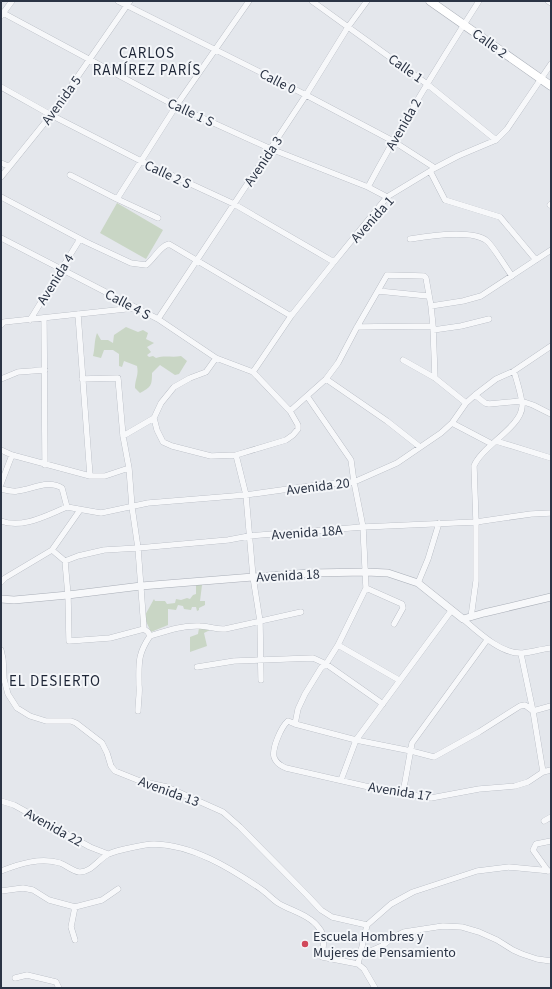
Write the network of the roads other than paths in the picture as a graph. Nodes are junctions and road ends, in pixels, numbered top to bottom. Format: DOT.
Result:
graph roads {
  1 [pos="12,1"];
  2 [pos="118,1"];
  3 [pos="249,1"];
  4 [pos="312,1"];
  5 [pos="367,1"];
  6 [pos="430,1"];
  7 [pos="479,1"];
  8 [pos="548,1"];
  9 [pos="128,3"];
  10 [pos="551,3"];
  11 [pos="2,14"];
  12 [pos="464,24"];
  13 [pos="348,27"];
  14 [pos="216,50"];
  15 [pos="89,60"];
  16 [pos="551,64"];
  17 [pos="541,80"];
  18 [pos="427,84"];
  19 [pos="551,86"];
  20 [pos="1,87"];
  21 [pos="306,95"];
  22 [pos="176,106"];
  23 [pos="51,115"];
  24 [pos="496,140"];
  25 [pos="393,141"];
  26 [pos="271,149"];
  27 [pos="141,162"];
  28 [pos="1,163"];
  29 [pos="8,166"];
  30 [pos="432,169"];
  31 [pos="70,175"];
  32 [pos="1,176"];
  33 [pos="368,187"];
  34 [pos="1,197"];
  35 [pos="387,197"];
  36 [pos="117,199"];
  37 [pos="234,204"];
  38 [pos="158,218"];
  39 [pos="1,238"];
  40 [pos="80,239"];
  41 [pos="410,239"];
  42 [pos="551,250"];
  43 [pos="197,260"];
  44 [pos="536,260"];
  45 [pos="334,262"];
  46 [pos="62,268"];
  47 [pos="512,276"];
  48 [pos="378,291"];
  49 [pos="428,296"];
  50 [pos="431,306"];
  51 [pos="136,308"];
  52 [pos="78,314"];
  53 [pos="291,316"];
  54 [pos="44,318"];
  55 [pos="489,319"];
  56 [pos="30,320"];
  57 [pos="158,320"];
  58 [pos="2,323"];
  59 [pos="357,327"];
  60 [pos="433,328"];
  61 [pos="550,349"];
  62 [pos="216,358"];
  63 [pos="404,360"];
  64 [pos="45,370"];
  65 [pos="514,371"];
  66 [pos="253,372"];
  67 [pos="435,378"];
  68 [pos="1,379"];
  69 [pos="82,379"];
  70 [pos="326,379"];
  71 [pos="475,395"];
  72 [pos="307,396"];
  73 [pos="521,401"];
  74 [pos="466,403"];
  75 [pos="290,411"];
  76 [pos="551,414"];
  77 [pos="154,418"];
  78 [pos="452,422"];
  79 [pos="124,436"];
  80 [pos="494,443"];
  81 [pos="420,447"];
  82 [pos="1,450"];
  83 [pos="12,455"];
  84 [pos="236,455"];
  85 [pos="551,458"];
  86 [pos="45,465"];
  87 [pos="129,468"];
  88 [pos="90,476"];
  89 [pos="354,482"];
  90 [pos="1,484"];
  91 [pos="1,489"];
  92 [pos="246,495"];
  93 [pos="67,507"];
  94 [pos="132,507"];
  95 [pos="80,510"];
  96 [pos="551,513"];
  97 [pos="1,521"];
  98 [pos="476,522"];
  99 [pos="439,523"];
  100 [pos="363,528"];
  101 [pos="249,536"];
  102 [pos="138,548"];
  103 [pos="52,550"];
  104 [pos="65,561"];
  105 [pos="366,572"];
  106 [pos="253,577"];
  107 [pos="1,582"];
  108 [pos="418,583"];
  109 [pos="141,586"];
  110 [pos="366,588"];
  111 [pos="68,595"];
  112 [pos="551,597"];
  113 [pos="1,599"];
  114 [pos="451,611"];
  115 [pos="301,612"];
  116 [pos="471,617"];
  117 [pos="463,619"];
  118 [pos="260,621"];
  119 [pos="394,624"];
  120 [pos="144,629"];
  121 [pos="150,636"];
  122 [pos="487,640"];
  123 [pos="338,645"];
  124 [pos="551,648"];
  125 [pos="1,650"];
  126 [pos="521,654"];
  127 [pos="261,659"];
  128 [pos="326,664"];
  129 [pos="197,667"];
  130 [pos="261,680"];
  131 [pos="400,680"];
  132 [pos="384,704"];
  133 [pos="551,706"];
  134 [pos="138,711"];
  135 [pos="533,711"];
  136 [pos="295,724"];
  137 [pos="356,740"];
  138 [pos="411,751"];
  139 [pos="551,770"];
  140 [pos="543,772"];
  141 [pos="341,780"];
  142 [pos="403,793"];
  143 [pos="1,801"];
  144 [pos="551,817"];
  145 [pos="544,821"];
  146 [pos="551,841"];
  147 [pos="108,854"];
  148 [pos="1,871"];
  149 [pos="549,871"];
  150 [pos="118,889"];
  151 [pos="1,891"];
  152 [pos="75,907"];
  153 [pos="367,925"];
  154 [pos="75,940"];
  155 [pos="361,955"];
  156 [pos="551,961"];
  157 [pos="358,964"];
  158 [pos="15,978"];
  159 [pos="59,988"];
  160 [pos="375,988"];
  1 -- 11 [label="street"];
  2 -- 9 [label="street, Calle 0"];
  3 -- 14 [label="street"];
  4 -- 13 [label="street, Calle 1"];
  5 -- 13 [label="street, Avenida 3"];
  6 -- 12 [label="main road, Calle 2"];
  7 -- 12 [label="street, Avenida 2"];
  8 -- 10 [label="street"];
  9 -- 14 [label="street, Calle 0"];
  9 -- 15 [label="street, Avenida 5"];
  11 -- 15 [label="street, Calle 1 S"];
  12 -- 17 [label="main road, Calle 2"];
  12 -- 18 [label="street, Avenida 2"];
  13 -- 18 [label="street, Calle 1"];
  13 -- 21 [label="street, Avenida 3"];
  14 -- 21 [label="street, Calle 0"];
  14 -- 22 [label="street"];
  15 -- 22 [label="street, Calle 1 S"];
  15 -- 23 [label="street, Avenida 5"];
  16 -- 17 [label="street, Avenida 1"];
  17 -- 19 [label="main road, Calle 2"];
  17 -- 24 [label="street, Avenida 1"];
  18 -- 24 [label="street, Calle 1"];
  18 -- 25 [label="street, Avenida 2"];
  20 -- 23 [label="street, Calle 2 S"];
  21 -- 25 [label="street, Calle 0"];
  21 -- 26 [label="street, Avenida 3"];
  22 -- 26 [label="street, Calle 1 S"];
  22 -- 27 [label="street"];
  23 -- 27 [label="street, Calle 2 S"];
  23 -- 29 [label="street, Avenida 5"];
  24 -- 30 [label="street, Avenida 1"];
  25 -- 30 [label="street, Calle 0"];
  25 -- 33 [label="street, Avenida 2"];
  26 -- 33 [label="street, Calle 1 S"];
  26 -- 37 [label="street, Avenida 3"];
  27 -- 36 [label="street"];
  27 -- 37 [label="street, Calle 2 S"];
  28 -- 29 [label="street"];
  29 -- 32 [label="street, Avenida 5"];
  30 -- 35 [label="street, Avenida 1"];
  30 -- 44 [label="street"];
  31 -- 36 [label="street"];
  33 -- 35 [label="street, Calle 1 S"];
  34 -- 40 [label="street"];
  35 -- 45 [label="street, Avenida 1"];
  36 -- 38 [label="street"];
  37 -- 43 [label="street, Avenida 3"];
  37 -- 45 [label="street, Calle 2 S"];
  39 -- 46 [label="street, Calle 4 S"];
  40 -- 43 [label="street"];
  40 -- 46 [label="street, Avenida 4"];
  41 -- 47 [label="street"];
  42 -- 44 [label="street"];
  43 -- 53 [label="street"];
  43 -- 57 [label="street, Avenida 3"];
  44 -- 47 [label="street"];
  45 -- 53 [label="street, Avenida 1"];
  46 -- 51 [label="street, Calle 4 S"];
  46 -- 56 [label="street, Avenida 4"];
  47 -- 50 [label="street"];
  48 -- 49 [label="street"];
  48 -- 49 [label="street"];
  48 -- 59 [label="street"];
  49 -- 50 [label="street"];
  50 -- 60 [label="street"];
  51 -- 52 [label="street"];
  51 -- 57 [label="street, Calle 4 S"];
  52 -- 54 [label="street"];
  52 -- 69 [label="street"];
  53 -- 66 [label="street, Avenida 1"];
  54 -- 56 [label="street"];
  54 -- 64 [label="street"];
  55 -- 60 [label="street"];
  56 -- 58 [label="street"];
  57 -- 62 [label="street, Calle 4 S"];
  59 -- 60 [label="street"];
  59 -- 70 [label="street"];
  60 -- 67 [label="street"];
  61 -- 65 [label="street, Avenida 20"];
  62 -- 66 [label="street, Calle 4 S"];
  62 -- 77 [label="street"];
  63 -- 67 [label="street"];
  64 -- 68 [label="street"];
  64 -- 86 [label="street"];
  65 -- 71 [label="street, Avenida 20"];
  65 -- 73 [label="street"];
  66 -- 75 [label="street"];
  67 -- 74 [label="street"];
  69 -- 79 [label="street"];
  69 -- 88 [label="street"];
  70 -- 72 [label="street"];
  70 -- 81 [label="street"];
  71 -- 73 [label="street"];
  71 -- 74 [label="street, Avenida 20"];
  72 -- 75 [label="street"];
  72 -- 89 [label="street"];
  73 -- 76 [label="street"];
  73 -- 80 [label="street"];
  74 -- 78 [label="street, Avenida 20"];
  75 -- 84 [label="street"];
  77 -- 79 [label="street"];
  77 -- 84 [label="street"];
  78 -- 80 [label="street"];
  78 -- 81 [label="street, Avenida 20"];
  79 -- 87 [label="street"];
  80 -- 85 [label="street"];
  80 -- 98 [label="street"];
  81 -- 89 [label="street, Avenida 20"];
  82 -- 83 [label="street"];
  83 -- 86 [label="street"];
  83 -- 90 [label="street"];
  84 -- 92 [label="street"];
  86 -- 88 [label="street"];
  87 -- 88 [label="street"];
  87 -- 94 [label="street"];
  89 -- 92 [label="street, Avenida 20"];
  89 -- 100 [label="street"];
  91 -- 93 [label="street"];
  92 -- 94 [label="street, Avenida 20"];
  92 -- 101 [label="street"];
  93 -- 95 [label="street, Avenida 20"];
  93 -- 97 [label="street"];
  94 -- 95 [label="street, Avenida 20"];
  94 -- 102 [label="street"];
  95 -- 103 [label="street"];
  96 -- 98 [label="street, Avenida 18A"];
  98 -- 99 [label="street, Avenida 18A"];
  98 -- 116 [label="street"];
  99 -- 100 [label="street, Avenida 18A"];
  99 -- 108 [label="street"];
  100 -- 101 [label="street, Avenida 18A"];
  100 -- 105 [label="street"];
  101 -- 102 [label="street, Avenida 18A"];
  101 -- 106 [label="street"];
  102 -- 104 [label="street, Avenida 18A"];
  102 -- 109 [label="street"];
  103 -- 104 [label="street"];
  103 -- 107 [label="street"];
  104 -- 111 [label="street"];
  105 -- 106 [label="street, Avenida 18"];
  105 -- 108 [label="street, Avenida 18"];
  105 -- 110 [label="street"];
  106 -- 109 [label="street, Avenida 18"];
  106 -- 118 [label="street"];
  108 -- 114 [label="street, Avenida 18"];
  109 -- 111 [label="street, Avenida 18"];
  109 -- 120 [label="street"];
  110 -- 119 [label="street"];
  110 -- 123 [label="street"];
  111 -- 113 [label="street, Avenida 18"];
  111 -- 120 [label="street"];
  112 -- 116 [label="street"];
  114 -- 117 [label="street, Avenida 18"];
  114 -- 131 [label="street"];
  115 -- 118 [label="street"];
  116 -- 117 [label="street"];
  117 -- 122 [label="street, Avenida 18"];
  118 -- 121 [label="street"];
  118 -- 127 [label="street"];
  120 -- 121 [label="street"];
  121 -- 134 [label="street"];
  122 -- 126 [label="street, Avenida 18"];
  122 -- 138 [label="street"];
  123 -- 128 [label="street"];
  123 -- 131 [label="street"];
  124 -- 126 [label="street, Avenida 18"];
  125 -- 153 [label="street, Avenida 13"];
  126 -- 135 [label="street"];
  127 -- 128 [label="street"];
  127 -- 129 [label="street"];
  127 -- 130 [label="street"];
  128 -- 132 [label="street"];
  128 -- 136 [label="street"];
  131 -- 132 [label="street"];
  132 -- 137 [label="street"];
  133 -- 135 [label="street"];
  135 -- 138 [label="street"];
  135 -- 140 [label="street"];
  136 -- 137 [label="street"];
  136 -- 141 [label="street, Avenida 17"];
  137 -- 138 [label="street"];
  137 -- 141 [label="street"];
  138 -- 142 [label="street"];
  139 -- 140 [label="street, Avenida 17"];
  140 -- 142 [label="street, Avenida 17"];
  141 -- 142 [label="street, Avenida 17"];
  143 -- 147 [label="street, Avenida 22"];
  144 -- 145 [label="street"];
  146 -- 149 [label="street"];
  147 -- 148 [label="street"];
  147 -- 157 [label="street"];
  149 -- 153 [label="street"];
  150 -- 152 [label="street"];
  151 -- 152 [label="street"];
  152 -- 154 [label="street"];
  153 -- 155 [label="street"];
  155 -- 156 [label="street"];
  155 -- 157 [label="street"];
  157 -- 160 [label="street"];
  158 -- 159 [label="street"];
}
